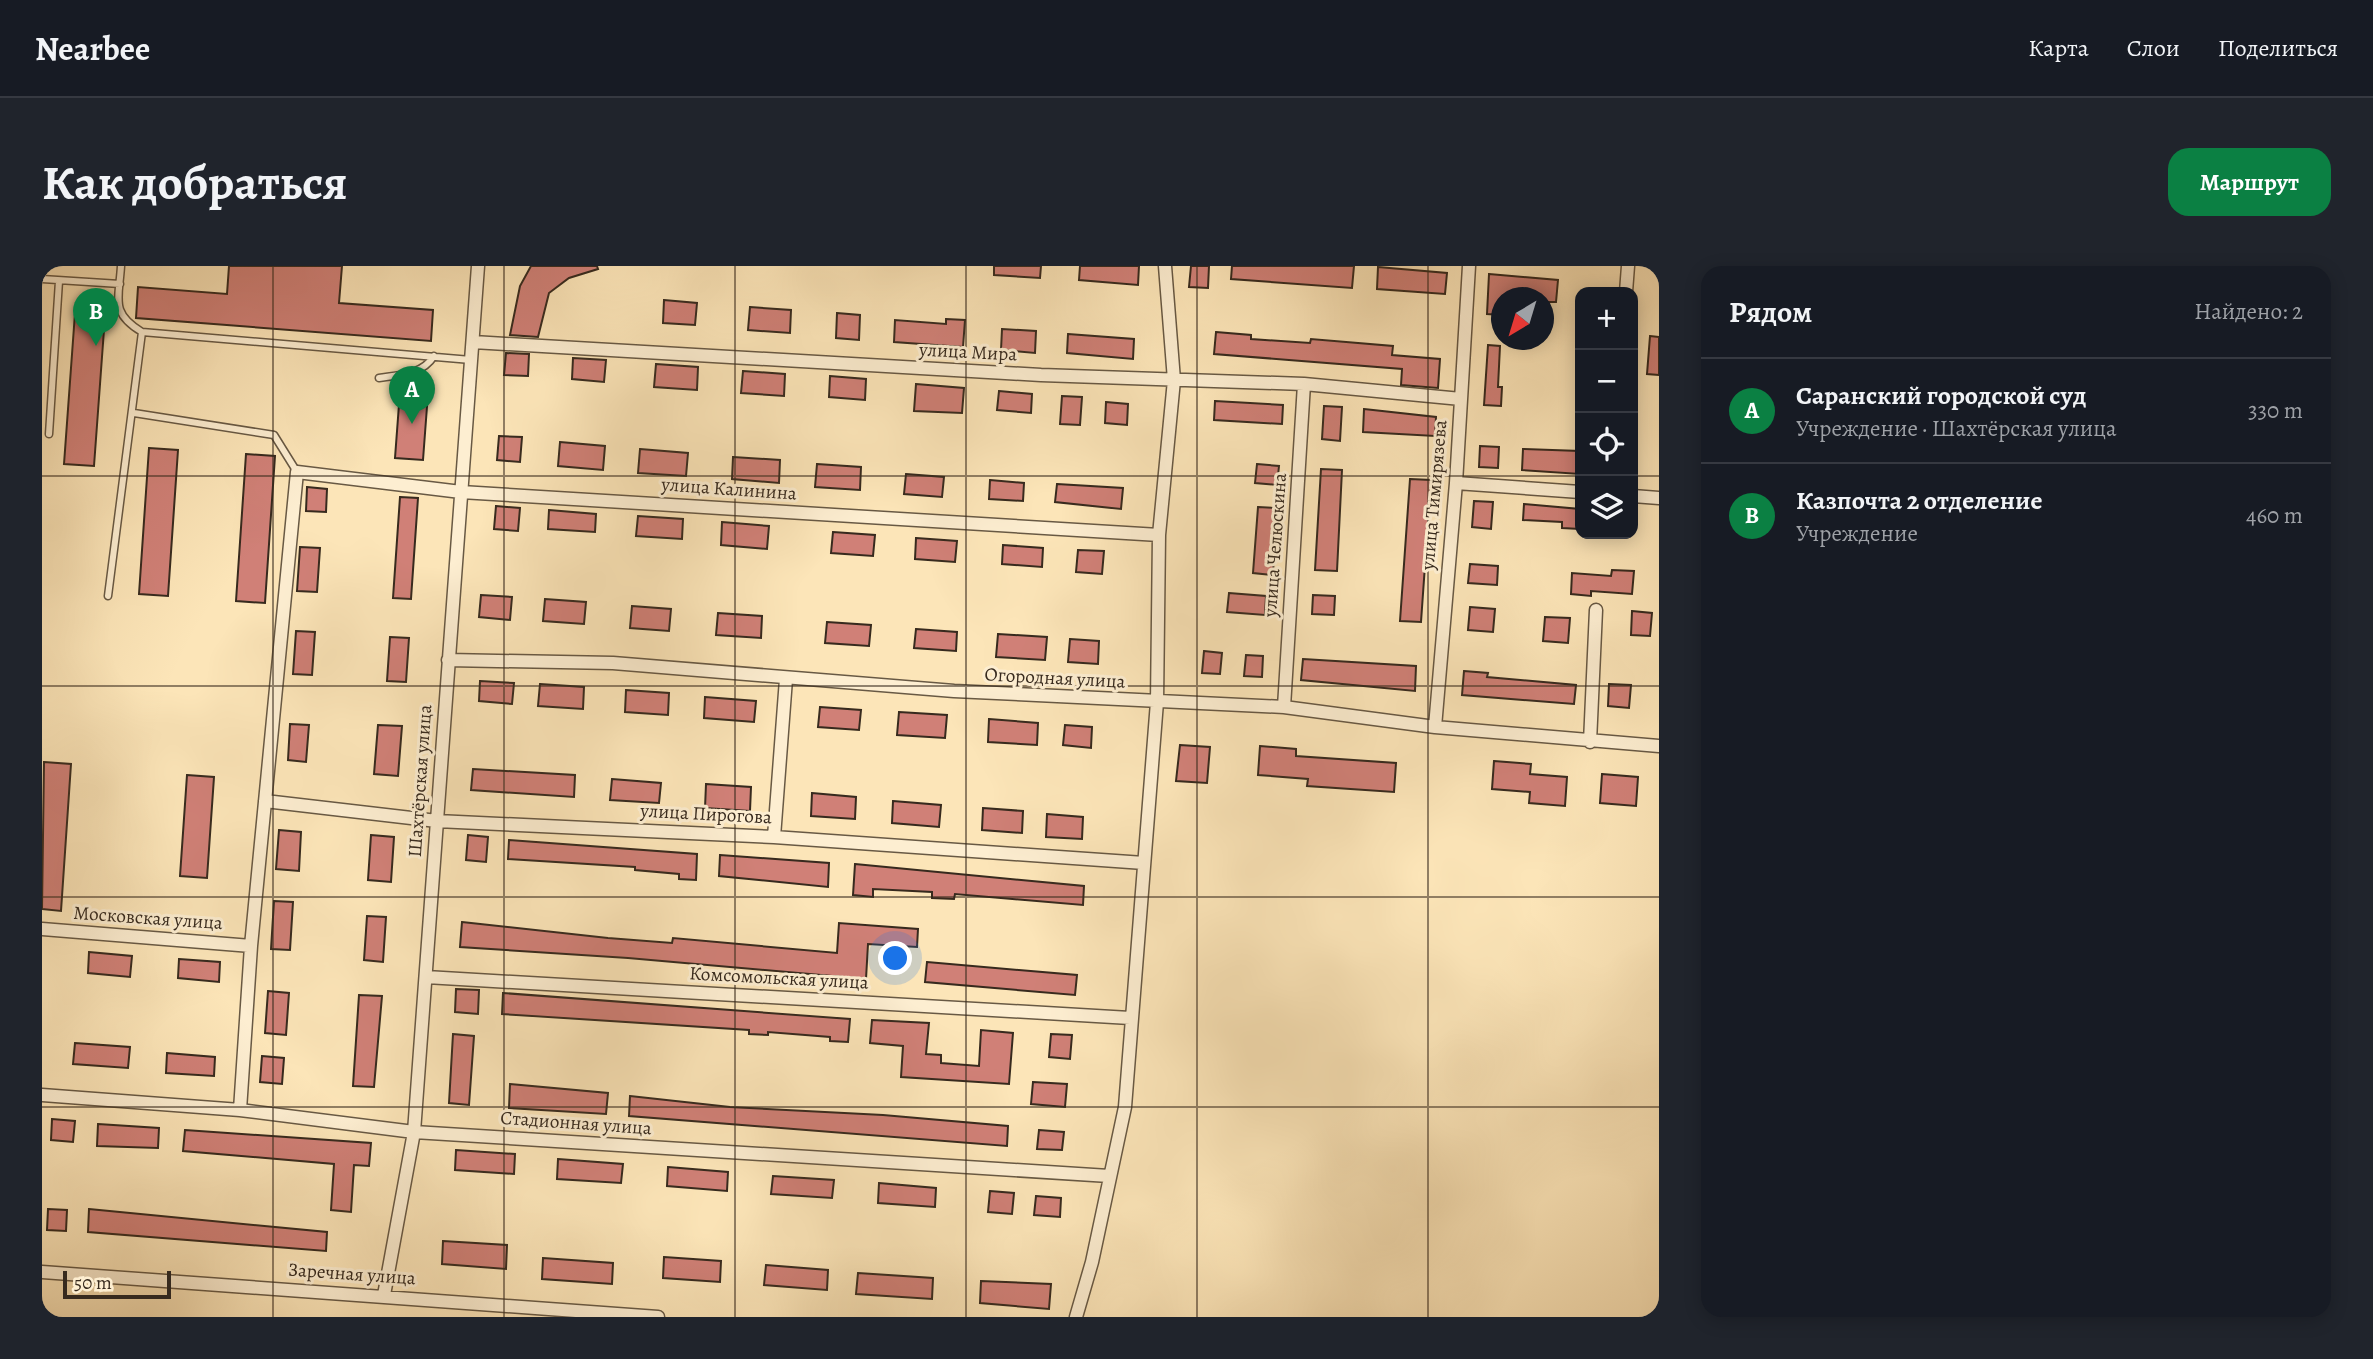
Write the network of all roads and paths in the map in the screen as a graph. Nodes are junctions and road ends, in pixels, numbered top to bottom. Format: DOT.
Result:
graph roads {
  1 [pos="121,266"];
  2 [pos="478,266"];
  3 [pos="1165,266"];
  4 [pos="1469,266"];
  5 [pos="1628,266"];
  6 [pos="42,279"];
  7 [pos="59,281"];
  8 [pos="120,284"];
  9 [pos="1626,287"];
  10 [pos="142,332"];
  11 [pos="473,342"];
  12 [pos="434,356"];
  13 [pos="471,360"];
  14 [pos="379,378"];
  15 [pos="1174,380"];
  16 [pos="1304,384"];
  17 [pos="1461,398"];
  18 [pos="134,414"];
  19 [pos="49,435"];
  20 [pos="297,472"];
  21 [pos="1456,482"];
  22 [pos="461,492"];
  23 [pos="1575,492"];
  24 [pos="1638,496"];
  25 [pos="1659,498"];
  26 [pos="1159,535"];
  27 [pos="108,596"];
  28 [pos="1596,610"];
  29 [pos="448,660"];
  30 [pos="786,679"];
  31 [pos="1157,702"];
  32 [pos="1284,707"];
  33 [pos="1435,727"];
  34 [pos="1590,742"];
  35 [pos="1659,746"];
  36 [pos="265,801"];
  37 [pos="437,821"];
  38 [pos="774,837"];
  39 [pos="1144,863"];
  40 [pos="42,929"];
  41 [pos="251,946"];
  42 [pos="426,977"];
  43 [pos="1130,1018"];
  44 [pos="42,1095"];
  45 [pos="240,1110"];
  46 [pos="414,1132"];
  47 [pos="1109,1176"];
  48 [pos="42,1272"];
  49 [pos="384,1295"];
  50 [pos="658,1317"];
  51 [pos="1076,1317"];
  1 -- 8 [label="lane"];
  2 -- 11 [label="street, Шахтёрская улица"];
  3 -- 15 [label="street"];
  4 -- 17 [label="street, улица Тимирязева"];
  5 -- 9 [label="street"];
  6 -- 7 [label="lane"];
  7 -- 8 [label="lane"];
  7 -- 19 [label="lane"];
  8 -- 10 [label="lane"];
  10 -- 12 [label="lane"];
  10 -- 18 [label="lane"];
  11 -- 13 [label="street, Шахтёрская улица"];
  11 -- 15 [label="street, улица Мира"];
  12 -- 13 [label="lane"];
  12 -- 14 [label="lane"];
  13 -- 22 [label="street, Шахтёрская улица"];
  15 -- 16 [label="street, улица Мира"];
  15 -- 26 [label="street"];
  16 -- 17 [label="street, улица Мира"];
  16 -- 32 [label="street, улица Челюскина"];
  17 -- 21 [label="street, улица Тимирязева"];
  18 -- 20 [label="lane"];
  18 -- 27 [label="lane"];
  20 -- 22 [label="street, улица Калинина"];
  20 -- 36 [label="street"];
  21 -- 23 [label="street"];
  21 -- 33 [label="street, улица Тимирязева"];
  22 -- 26 [label="street, улица Калинина"];
  22 -- 29 [label="street, Шахтёрская улица"];
  24 -- 25 [label="street"];
  26 -- 31 [label="street"];
  28 -- 34 [label="street"];
  29 -- 30 [label="street, Огородная улица"];
  29 -- 37 [label="street, Шахтёрская улица"];
  30 -- 31 [label="street, Огородная улица"];
  30 -- 38 [label="street"];
  31 -- 32 [label="street, Огородная улица"];
  31 -- 39 [label="street"];
  32 -- 33 [label="street, Огородная улица"];
  33 -- 34 [label="street, Огородная улица"];
  34 -- 35 [label="street, Огородная улица"];
  36 -- 37 [label="street, улица Пирогова"];
  36 -- 41 [label="street"];
  37 -- 38 [label="street, улица Пирогова"];
  37 -- 42 [label="street, Шахтёрская улица"];
  38 -- 39 [label="street, улица Пирогова"];
  39 -- 43 [label="street"];
  40 -- 41 [label="street, Московская улица"];
  41 -- 45 [label="street"];
  42 -- 43 [label="street, Комсомольская улица"];
  42 -- 46 [label="street, Шахтёрская улица"];
  43 -- 47 [label="street"];
  44 -- 45 [label="street, Стадионная улица"];
  45 -- 46 [label="street, Стадионная улица"];
  46 -- 47 [label="street, Стадионная улица"];
  46 -- 49 [label="street, Шахтёрская улица"];
  47 -- 51 [label="street"];
  48 -- 49 [label="street, Заречная улица"];
  49 -- 50 [label="street, Заречная улица"];
}
